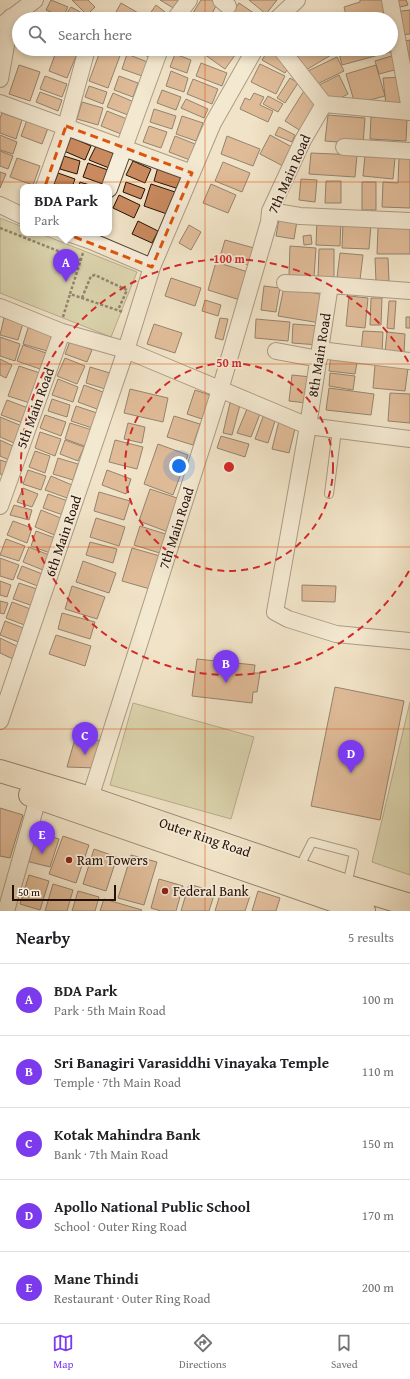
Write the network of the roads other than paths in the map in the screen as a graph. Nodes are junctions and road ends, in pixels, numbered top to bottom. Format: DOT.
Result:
graph roads {
  1 [pos="35,0"];
  2 [pos="189,0"];
  3 [pos="297,0"];
  4 [pos="390,0"];
  5 [pos="19,12"];
  6 [pos="180,12"];
  7 [pos="284,12"];
  8 [pos="392,12"];
  9 [pos="5,22"];
  10 [pos="398,44"];
  11 [pos="85,56"];
  12 [pos="157,56"];
  13 [pos="251,56"];
  14 [pos="286,56"];
  15 [pos="0,78"];
  16 [pos="0,102"];
  17 [pos="324,104"];
  18 [pos="410,109"];
  19 [pos="410,112"];
  20 [pos="66,126"];
  21 [pos="344,147"];
  22 [pos="124,148"];
  23 [pos="410,151"];
  24 [pos="192,173"];
  25 [pos="45,184"];
  26 [pos="111,184"];
  27 [pos="0,205"];
  28 [pos="270,211"];
  29 [pos="20,215"];
  30 [pos="410,221"];
  31 [pos="90,238"];
  32 [pos="152,267"];
  33 [pos="285,283"];
  34 [pos="330,285"];
  35 [pos="410,291"];
  36 [pos="0,308"];
  37 [pos="62,332"];
  38 [pos="126,350"];
  39 [pos="276,351"];
  40 [pos="320,354"];
  41 [pos="410,361"];
  42 [pos="220,390"];
  43 [pos="308,426"];
  44 [pos="337,430"];
  45 [pos="410,439"];
  46 [pos="329,494"];
  47 [pos="0,506"];
  48 [pos="410,641"];
  49 [pos="0,721"];
  50 [pos="0,771"];
  51 [pos="0,785"];
  52 [pos="38,798"];
  53 [pos="90,798"];
  54 [pos="299,869"];
  55 [pos="347,886"];
  56 [pos="410,905"];
  57 [pos="7,909"];
  58 [pos="364,911"];
  1 -- 5 [label="street"];
  2 -- 6 [label="street"];
  3 -- 7 [label="street"];
  4 -- 8 [label="street"];
  9 -- 15 [label="street"];
  10 -- 18 [label="street"];
  11 -- 20 [label="street"];
  12 -- 22 [label="street"];
  13 -- 24 [label="street, 6th Main Road"];
  14 -- 17 [label="street"];
  16 -- 20 [label="street"];
  17 -- 19 [label="street"];
  17 -- 28 [label="street, 7th Main Road"];
  20 -- 22 [label="street"];
  20 -- 25 [label="street"];
  21 -- 23 [label="street"];
  22 -- 24 [label="street"];
  22 -- 26 [label="street"];
  24 -- 32 [label="street, 6th Main Road"];
  27 -- 29 [label="street"];
  28 -- 30 [label="street"];
  28 -- 42 [label="street, 7th Main Road"];
  31 -- 32 [label="street"];
  32 -- 38 [label="street, 6th Main Road"];
  33 -- 34 [label="street"];
  34 -- 35 [label="street"];
  34 -- 40 [label="street, 8th Main Road"];
  36 -- 37 [label="street"];
  37 -- 38 [label="street"];
  37 -- 47 [label="street, 5th Main Road"];
  38 -- 42 [label="street"];
  38 -- 49 [label="street, 6th Main Road"];
  39 -- 40 [label="street"];
  40 -- 41 [label="street"];
  40 -- 43 [label="street, 8th Main Road"];
  42 -- 43 [label="street"];
  42 -- 53 [label="street, 7th Main Road"];
  43 -- 44 [label="street"];
  43 -- 48 [label="street, 8th Main Road"];
  44 -- 45 [label="street"];
  44 -- 46 [label="lane"];
  50 -- 53 [label="highway, Outer Ring Road"];
  51 -- 52 [label="highway, Outer Ring Road"];
  52 -- 57 [label="street"];
  52 -- 58 [label="highway, Outer Ring Road"];
  53 -- 54 [label="highway, Outer Ring Road"];
  54 -- 55 [label="highway, Outer Ring Road"];
  54 -- 55 [label="lane"];
  55 -- 56 [label="highway, Outer Ring Road"];
}
